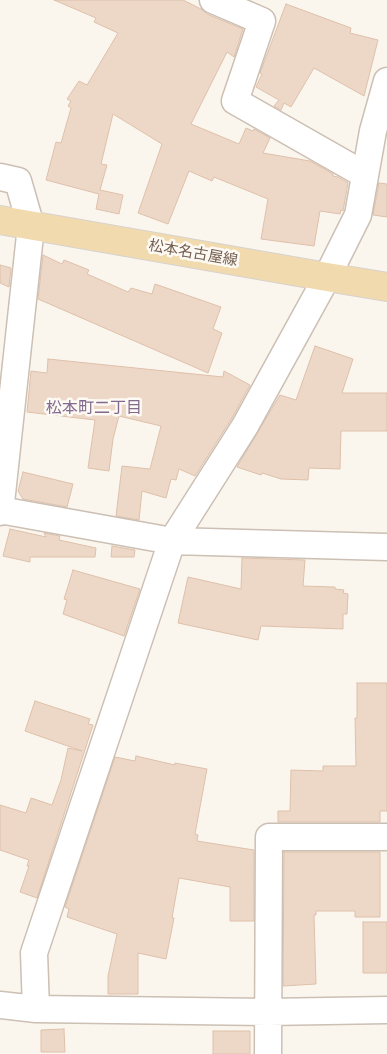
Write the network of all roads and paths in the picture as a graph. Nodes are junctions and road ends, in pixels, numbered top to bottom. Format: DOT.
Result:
graph roads {
  1 [pos="213,0"];
  2 [pos="387,81"];
  3 [pos="365,175"];
  4 [pos="0,177"];
  5 [pos="0,220"];
  6 [pos="31,226"];
  7 [pos="326,277"];
  8 [pos="387,287"];
  9 [pos="0,511"];
  10 [pos="172,541"];
  11 [pos="387,547"];
  12 [pos="387,837"];
  13 [pos="0,1006"];
  14 [pos="36,1009"];
  15 [pos="387,1010"];
  16 [pos="267,1012"];
  17 [pos="268,1054"];
  1 -- 3 [label="street"];
  2 -- 3 [label="street"];
  3 -- 7 [label="street"];
  4 -- 6 [label="street"];
  5 -- 6 [label="main road, 松本名古屋線"];
  6 -- 7 [label="main road, 松本名古屋線"];
  6 -- 9 [label="street"];
  7 -- 8 [label="main road, 松本名古屋線"];
  7 -- 10 [label="street"];
  9 -- 10 [label="street"];
  10 -- 11 [label="street"];
  10 -- 14 [label="street"];
  12 -- 16 [label="street"];
  13 -- 14 [label="street"];
  14 -- 16 [label="street"];
  15 -- 16 [label="street"];
  16 -- 17 [label="street"];
}
